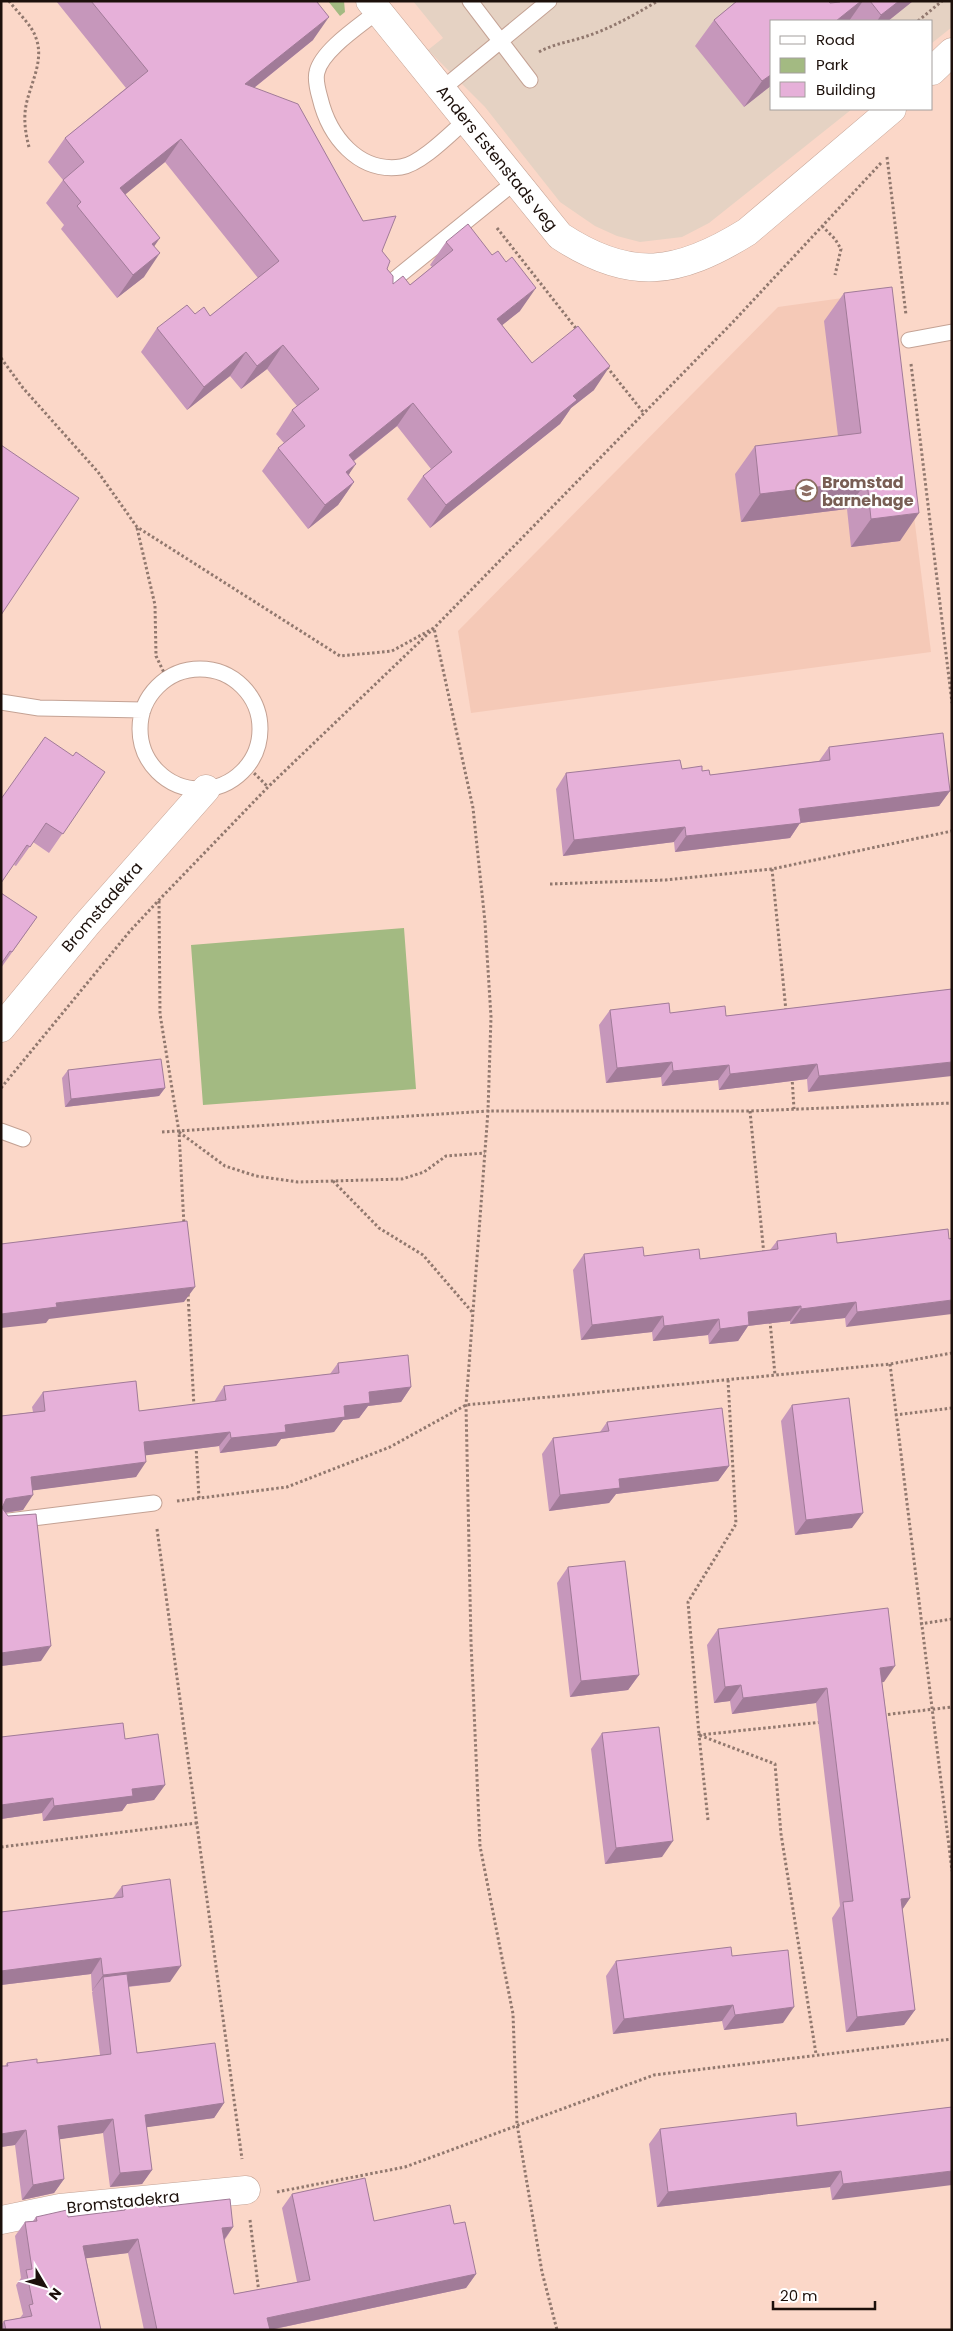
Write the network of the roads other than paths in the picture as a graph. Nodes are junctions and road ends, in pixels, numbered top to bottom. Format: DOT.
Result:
graph roads {
  1 [pos="470,1"];
  2 [pos="550,1"];
  3 [pos="374,6"];
  4 [pos="500,42"];
  5 [pos="530,80"];
  6 [pos="441,90"];
  7 [pos="879,114"];
  8 [pos="466,120"];
  9 [pos="516,181"];
  10 [pos="380,292"];
  11 [pos="952,332"];
  12 [pos="909,340"];
  13 [pos="1,702"];
  14 [pos="143,710"];
  15 [pos="206,789"];
  16 [pos="1,1028"];
  17 [pos="1,1131"];
  18 [pos="23,1139"];
  19 [pos="154,1503"];
  20 [pos="1,1522"];
  21 [pos="246,2194"];
  22 [pos="1,2220"];
  1 -- 4 [label="lane"];
  2 -- 4 [label="lane"];
  3 -- 6 [label="street, Anders Estenstads veg"];
  3 -- 8 [label="lane"];
  4 -- 5 [label="lane"];
  4 -- 6 [label="lane"];
  6 -- 8 [label="street, Anders Estenstads veg"];
  7 -- 9 [label="street, Anders Estenstads veg"];
  8 -- 9 [label="street, Anders Estenstads veg"];
  9 -- 10 [label="lane"];
  11 -- 12 [label="lane"];
  13 -- 14 [label="lane"];
  14 -- 15 [label="lane"];
  14 -- 15 [label="lane"];
  15 -- 16 [label="street, Bromstadekra"];
  17 -- 18 [label="lane"];
  19 -- 20 [label="lane"];
  21 -- 22 [label="street, Bromstadekra"];
}
